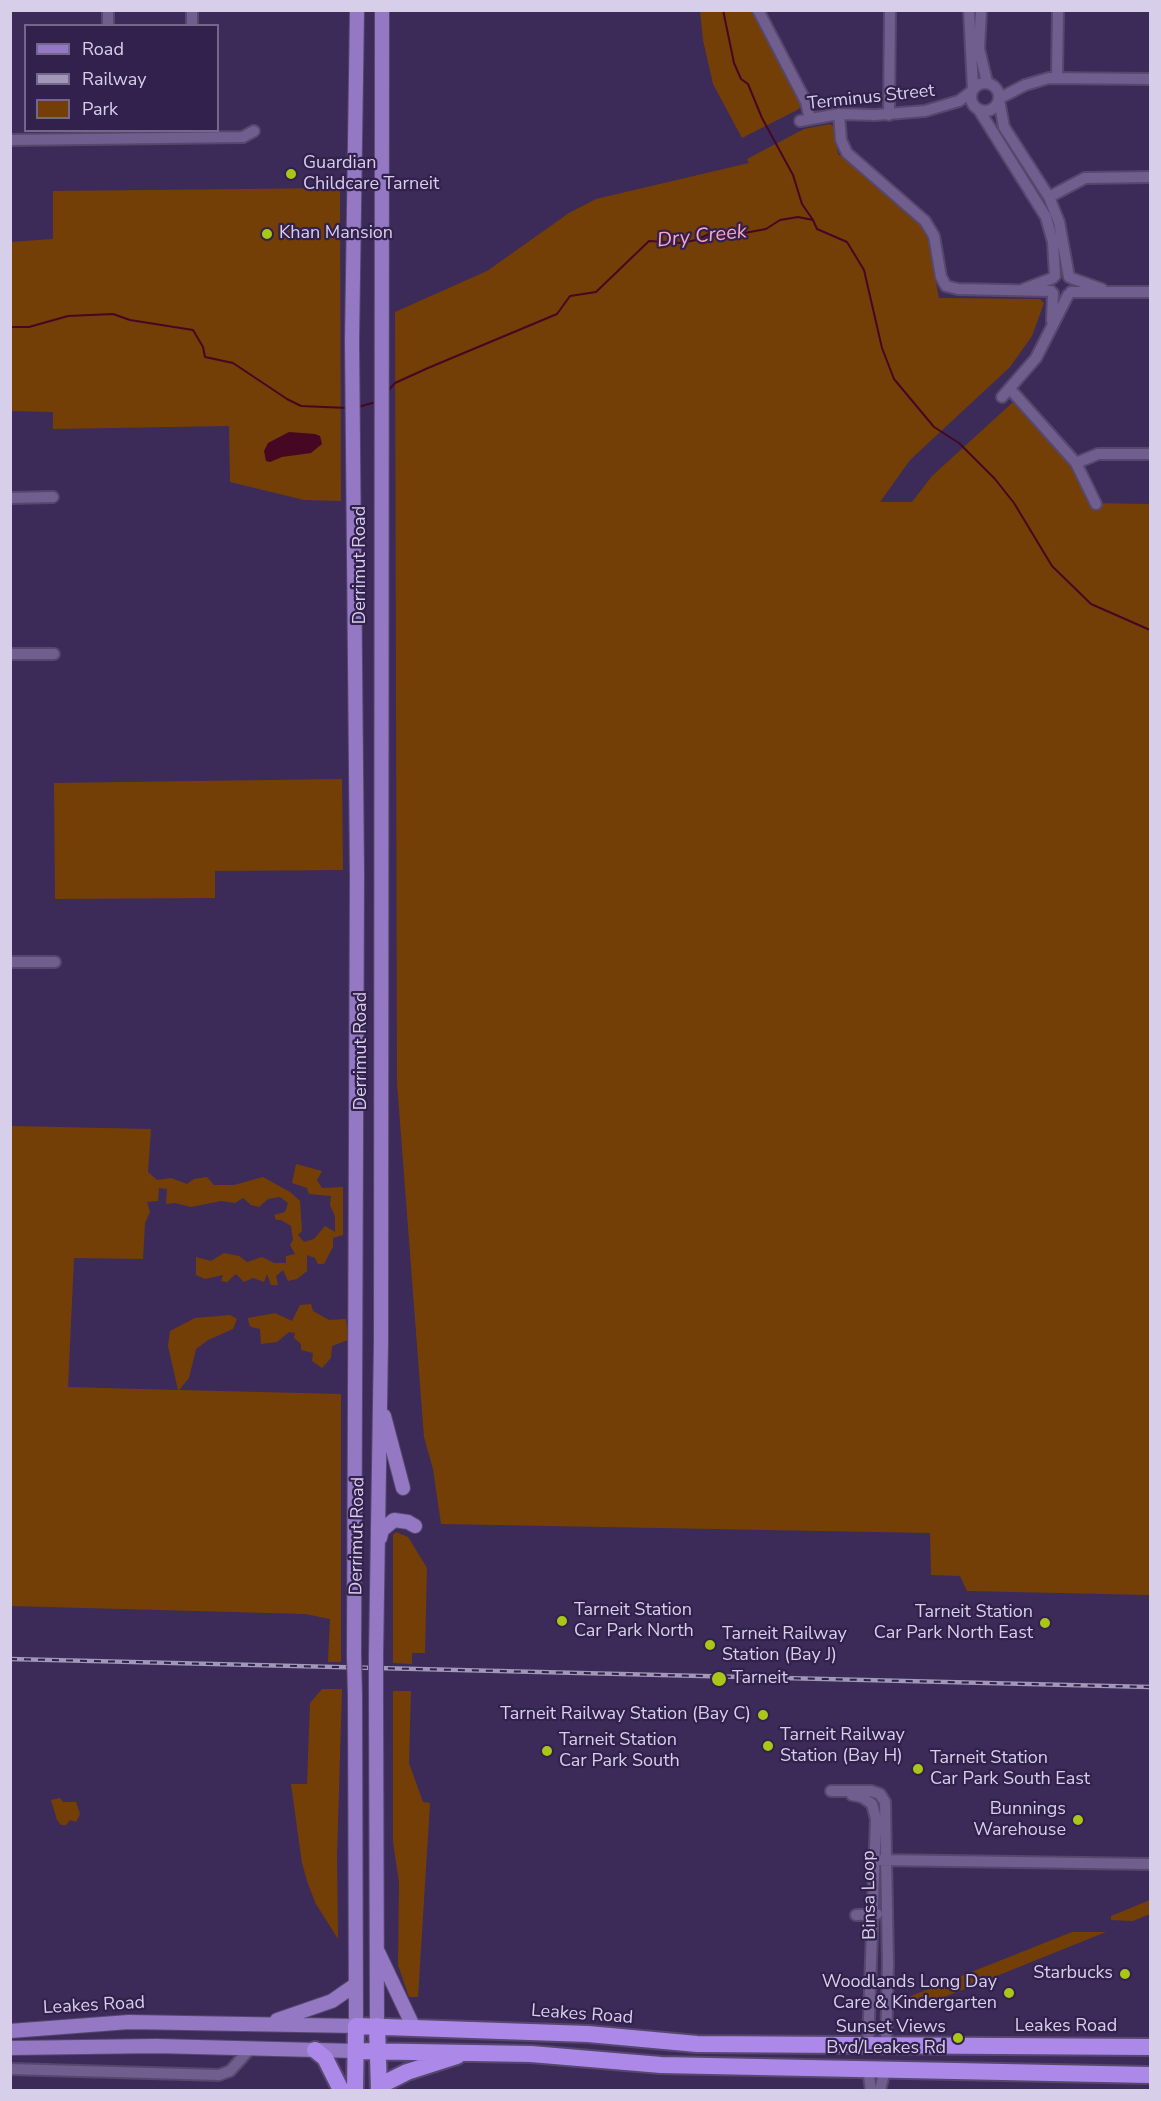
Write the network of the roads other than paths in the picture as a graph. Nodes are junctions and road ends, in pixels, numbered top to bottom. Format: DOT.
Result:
graph roads {
  1 [pos="357,10"];
  2 [pos="382,10"];
  3 [pos="758,10"];
  4 [pos="890,10"];
  5 [pos="969,10"];
  6 [pos="981,10"];
  7 [pos="1058,10"];
  8 [pos="1057,77"];
  9 [pos="1150,79"];
  10 [pos="990,83"];
  11 [pos="1025,85"];
  12 [pos="972,90"];
  13 [pos="1000,99"];
  14 [pos="945,107"];
  15 [pos="978,109"];
  16 [pos="838,114"];
  17 [pos="889,115"];
  18 [pos="254,131"];
  19 [pos="194,134"];
  20 [pos="10,135"];
  21 [pos="110,135"];
  22 [pos="11,140"];
  23 [pos="1150,177"];
  24 [pos="1048,197"];
  25 [pos="1054,277"];
  26 [pos="1070,277"];
  27 [pos="1024,289"];
  28 [pos="1105,290"];
  29 [pos="1052,292"];
  30 [pos="1150,292"];
  31 [pos="1070,294"];
  32 [pos="1052,324"];
  33 [pos="1150,454"];
  34 [pos="1076,463"];
  35 [pos="53,497"];
  36 [pos="10,498"];
  37 [pos="1096,504"];
  38 [pos="10,654"];
  39 [pos="54,654"];
  40 [pos="10,962"];
  41 [pos="55,962"];
  42 [pos="380,1403"];
  43 [pos="353,1481"];
  44 [pos="378,1484"];
  45 [pos="404,1488"];
  46 [pos="415,1526"];
  47 [pos="378,1546"];
  48 [pos="831,1791"];
  49 [pos="882,1860"];
  50 [pos="1150,1864"];
  51 [pos="887,1912"];
  52 [pos="856,1915"];
  53 [pos="871,1915"];
  54 [pos="376,1947"];
  55 [pos="355,1985"];
  56 [pos="263,2024"];
  57 [pos="356,2026"];
  58 [pos="377,2026"];
  59 [pos="414,2028"];
  60 [pos="10,2031"];
  61 [pos="868,2046"];
  62 [pos="886,2046"];
  63 [pos="1150,2047"];
  64 [pos="10,2048"];
  65 [pos="250,2049"];
  66 [pos="315,2050"];
  67 [pos="356,2051"];
  68 [pos="378,2051"];
  69 [pos="470,2052"];
  70 [pos="10,2069"];
  71 [pos="868,2070"];
  72 [pos="885,2070"];
  73 [pos="1150,2075"];
  74 [pos="379,2088"];
  75 [pos="341,2091"];
  76 [pos="355,2091"];
  77 [pos="871,2091"];
  78 [pos="880,2091"];
  1 -- 43 [label="main road, Derrimut Road"];
  2 -- 42 [label="main road, Derrimut Road"];
  3 -- 16 [label="street, Terminus Street"];
  4 -- 17 [label="street"];
  5 -- 12 [label="street"];
  6 -- 10 [label="street"];
  7 -- 8 [label="street"];
  8 -- 9 [label="street"];
  8 -- 11 [label="street"];
  10 -- 11 [label="street"];
  10 -- 12 [label="street"];
  10 -- 13 [label="street"];
  11 -- 13 [label="street"];
  12 -- 14 [label="street, Terminus Street"];
  12 -- 15 [label="street"];
  13 -- 15 [label="street"];
  13 -- 24 [label="street"];
  14 -- 15 [label="street, Terminus Street"];
  14 -- 17 [label="street, Terminus Street"];
  15 -- 25 [label="street"];
  16 -- 17 [label="street, Terminus Street"];
  16 -- 27 [label="street"];
  18 -- 19 [label="street"];
  19 -- 21 [label="street"];
  20 -- 22 [label="street"];
  21 -- 22 [label="street"];
  23 -- 24 [label="street"];
  24 -- 26 [label="street"];
  25 -- 26 [label="street"];
  25 -- 27 [label="street"];
  25 -- 29 [label="street"];
  26 -- 28 [label="street"];
  26 -- 31 [label="street"];
  27 -- 29 [label="street"];
  28 -- 30 [label="street"];
  28 -- 31 [label="street"];
  29 -- 31 [label="street"];
  29 -- 32 [label="street"];
  31 -- 32 [label="street"];
  32 -- 34 [label="street"];
  33 -- 34 [label="street"];
  34 -- 37 [label="street"];
  35 -- 36 [label="street"];
  38 -- 39 [label="street"];
  40 -- 41 [label="street"];
  42 -- 44 [label="main road, Derrimut Road"];
  42 -- 45 [label="main road"];
  43 -- 44 [label="main road"];
  43 -- 55 [label="main road, Derrimut Road, bridge"];
  44 -- 47 [label="main road, Derrimut Road"];
  46 -- 47 [label="main road"];
  47 -- 54 [label="main road, Derrimut Road, bridge"];
  48 -- 49 [label="street, Binsa Loop"];
  49 -- 50 [label="street"];
  49 -- 51 [label="street, Binsa Loop"];
  49 -- 53 [label="street"];
  51 -- 53 [label="street"];
  51 -- 62 [label="street, Binsa Loop"];
  52 -- 53 [label="street"];
  53 -- 61 [label="street"];
  54 -- 58 [label="main road, Derrimut Road"];
  54 -- 59 [label="main road"];
  55 -- 56 [label="main road"];
  55 -- 57 [label="main road, Derrimut Road"];
  56 -- 57 [label="main road, Leakes Road"];
  56 -- 60 [label="main road, Leakes Road"];
  57 -- 58 [label="highway, Leakes Road"];
  57 -- 67 [label="highway, Derrimut Road"];
  58 -- 59 [label="highway, Leakes Road"];
  58 -- 68 [label="highway, Derrimut Road"];
  59 -- 61 [label="highway, Leakes Road"];
  61 -- 62 [label="highway, Leakes Road"];
  61 -- 71 [label="highway"];
  62 -- 63 [label="highway, Leakes Road"];
  62 -- 72 [label="highway"];
  64 -- 65 [label="main road"];
  65 -- 66 [label="main road"];
  65 -- 70 [label="street"];
  66 -- 67 [label="main road"];
  66 -- 75 [label="highway"];
  67 -- 68 [label="highway"];
  67 -- 76 [label="highway, Derrimut Road"];
  68 -- 69 [label="highway"];
  68 -- 74 [label="highway, Derrimut Road"];
  69 -- 71 [label="highway"];
  69 -- 74 [label="highway"];
  71 -- 72 [label="highway"];
  71 -- 77 [label="street"];
  72 -- 73 [label="highway"];
  72 -- 78 [label="street"];
}
